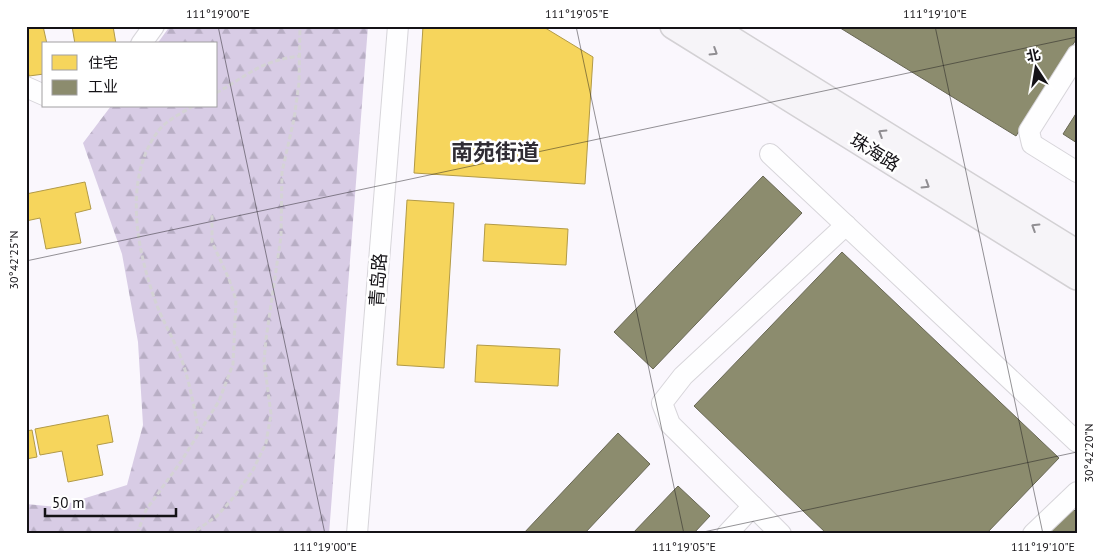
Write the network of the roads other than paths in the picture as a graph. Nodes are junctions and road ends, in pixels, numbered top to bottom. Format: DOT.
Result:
graph roads {
  1 [pos="154,26"];
  2 [pos="398,26"];
  3 [pos="673,26"];
  4 [pos="710,26"];
  5 [pos="142,42"];
  6 [pos="1077,55"];
  7 [pos="26,87"];
  8 [pos="42,94"];
  9 [pos="770,154"];
  10 [pos="1077,172"];
  11 [pos="846,225"];
  12 [pos="1077,253"];
  13 [pos="1077,278"];
  14 [pos="1077,442"];
  15 [pos="1077,492"];
  16 [pos="753,506"];
  17 [pos="357,534"];
  18 [pos="727,534"];
  19 [pos="781,534"];
  20 [pos="1034,534"];
  1 -- 5 [label="street"];
  2 -- 17 [label="street, 青岛路"];
  3 -- 13 [label="main road, 珠海路, one-way"];
  12 -- 4 [label="main road, 珠海路, one-way"];
  6 -- 10 [label="street"];
  7 -- 8 [label="street"];
  9 -- 11 [label="street"];
  11 -- 14 [label="street"];
  11 -- 16 [label="street"];
  15 -- 20 [label="street"];
  16 -- 18 [label="street"];
  16 -- 19 [label="street"];
}
